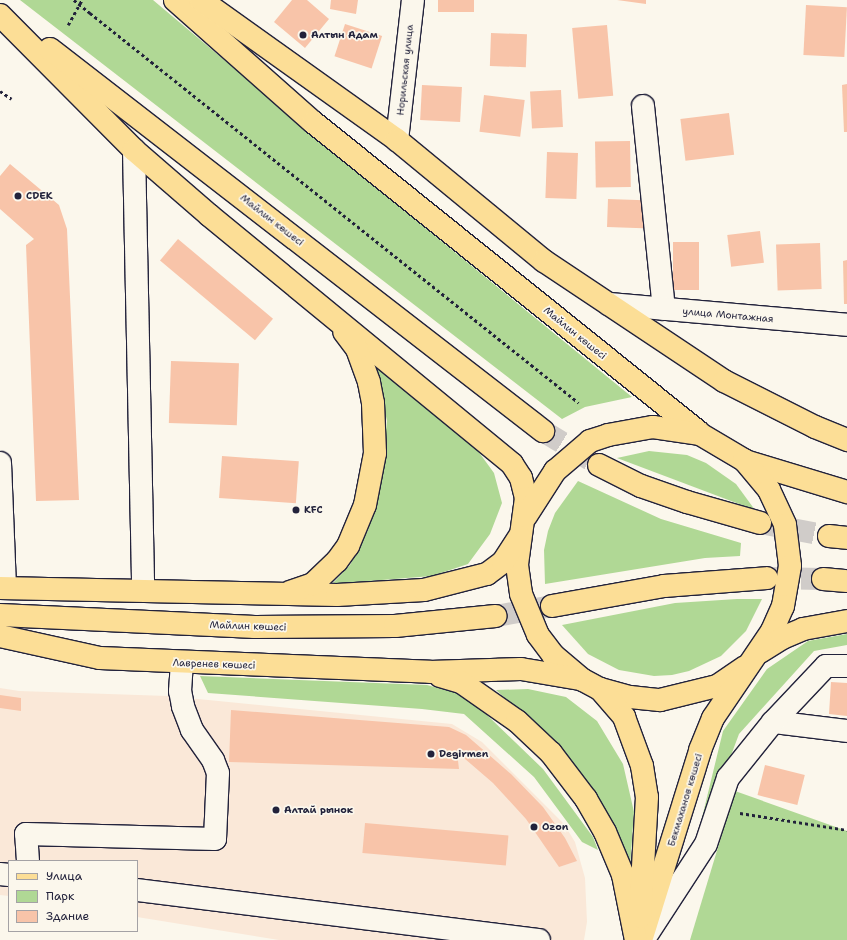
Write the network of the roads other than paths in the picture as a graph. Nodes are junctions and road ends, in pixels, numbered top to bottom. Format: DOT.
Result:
graph roads {
  1 [pos="175,0"];
  2 [pos="201,0"];
  3 [pos="413,0"];
  4 [pos="0,10"];
  5 [pos="0,15"];
  6 [pos="643,106"];
  7 [pos="397,140"];
  8 [pos="134,150"];
  9 [pos="609,304"];
  10 [pos="664,309"];
  11 [pos="332,314"];
  12 [pos="847,325"];
  13 [pos="543,431"];
  14 [pos="700,434"];
  15 [pos="847,440"];
  16 [pos="744,460"];
  17 [pos="0,463"];
  18 [pos="599,465"];
  19 [pos="847,492"];
  20 [pos="1,522"];
  21 [pos="760,523"];
  22 [pos="522,527"];
  23 [pos="767,578"];
  24 [pos="822,579"];
  25 [pos="847,581"];
  26 [pos="2,588"];
  27 [pos="144,590"];
  28 [pos="281,594"];
  29 [pos="552,606"];
  30 [pos="0,615"];
  31 [pos="496,616"];
  32 [pos="847,621"];
  33 [pos="0,636"];
  34 [pos="750,662"];
  35 [pos="182,663"];
  36 [pos="847,666"];
  37 [pos="430,672"];
  38 [pos="592,684"];
  39 [pos="773,722"];
  40 [pos="847,731"];
  41 [pos="28,860"];
  42 [pos="138,890"];
  43 [pos="531,940"];
  44 [pos="638,940"];
  45 [pos="644,940"];
  1 -- 14 [label="main road, Майлин көшесі"];
  2 -- 7 [label="main road"];
  3 -- 7 [label="street, Норильская улица"];
  4 -- 13 [label="main road, Майлин көшесі"];
  5 -- 8 [label="main road"];
  6 -- 10 [label="street"];
  7 -- 9 [label="main road"];
  8 -- 11 [label="main road"];
  8 -- 27 [label="street"];
  9 -- 10 [label="street, улица Монтажная"];
  9 -- 15 [label="main road"];
  10 -- 12 [label="street, улица Монтажная"];
  11 -- 22 [label="main road"];
  11 -- 28 [label="main road"];
  14 -- 16 [label="main road"];
  14 -- 22 [label="main road"];
  16 -- 19 [label="main road"];
  16 -- 34 [label="main road, Бекмаханов көшесі"];
  17 -- 20 [label="street"];
  18 -- 21 [label="main road"];
  20 -- 26 [label="street"];
  22 -- 28 [label="main road"];
  22 -- 38 [label="main road"];
  23 -- 29 [label="main road"];
  24 -- 25 [label="main road"];
  26 -- 27 [label="main road"];
  27 -- 28 [label="main road"];
  30 -- 31 [label="main road, Майлин көшесі"];
  32 -- 34 [label="main road"];
  33 -- 35 [label="main road, Лавренев көшесі"];
  34 -- 38 [label="main road"];
  34 -- 44 [label="main road, Бекмаханов көшесі"];
  35 -- 37 [label="main road, Лавренев көшесі"];
  35 -- 41 [label="street"];
  36 -- 39 [label="street"];
  37 -- 38 [label="main road"];
  37 -- 44 [label="main road"];
  38 -- 44 [label="main road"];
  39 -- 40 [label="street"];
  39 -- 45 [label="street"];
  42 -- 43 [label="street"];
}
